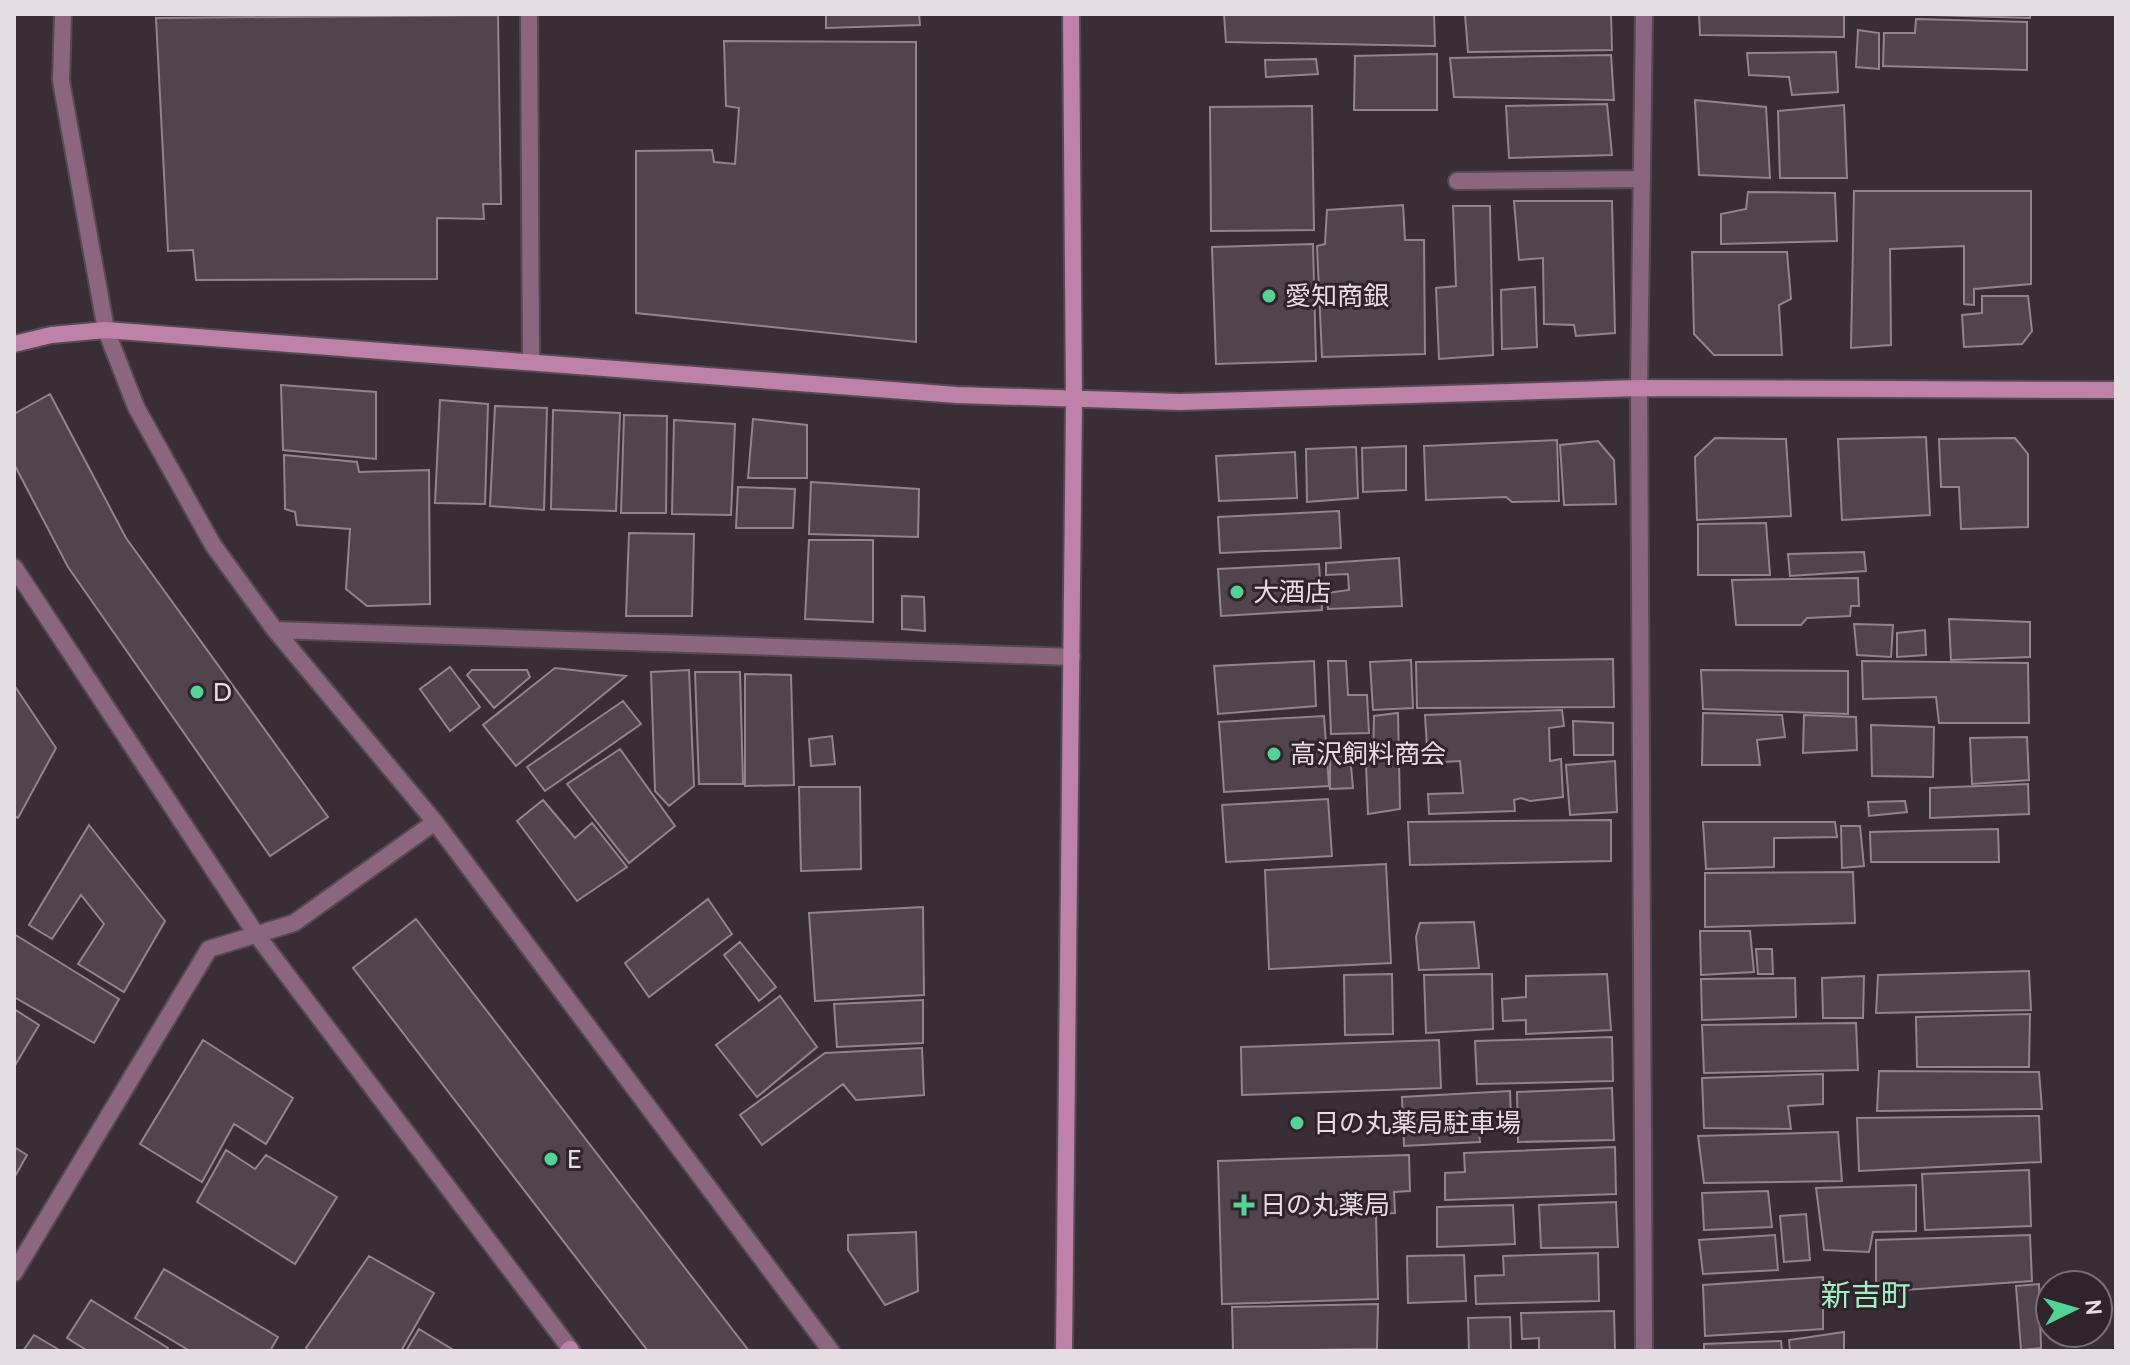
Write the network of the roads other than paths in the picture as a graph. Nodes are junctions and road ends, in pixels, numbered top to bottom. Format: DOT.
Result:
graph roads {
  1 [pos="63,14"];
  2 [pos="529,14"];
  3 [pos="1071,14"];
  4 [pos="1644,14"];
  5 [pos="1642,179"];
  6 [pos="1457,181"];
  7 [pos="106,330"];
  8 [pos="14,344"];
  9 [pos="531,361"];
  10 [pos="1639,388"];
  11 [pos="2116,390"];
  12 [pos="1074,401"];
  13 [pos="14,567"];
  14 [pos="275,630"];
  15 [pos="1072,657"];
  16 [pos="435,822"];
  17 [pos="256,934"];
  18 [pos="14,1273"];
  19 [pos="570,1350"];
  20 [pos="831,1351"];
  21 [pos="1064,1351"];
  22 [pos="1644,1351"];
  1 -- 7 [label="street"];
  2 -- 9 [label="street"];
  3 -- 12 [label="street"];
  4 -- 5 [label="street"];
  5 -- 6 [label="street"];
  5 -- 10 [label="street"];
  7 -- 8 [label="street"];
  7 -- 9 [label="street"];
  7 -- 14 [label="street"];
  9 -- 12 [label="street"];
  10 -- 11 [label="street"];
  10 -- 12 [label="street"];
  10 -- 22 [label="street"];
  12 -- 15 [label="street"];
  13 -- 17 [label="street"];
  14 -- 15 [label="street"];
  14 -- 16 [label="street"];
  15 -- 21 [label="street"];
  16 -- 17 [label="street"];
  16 -- 20 [label="street"];
  17 -- 18 [label="street"];
  17 -- 19 [label="street"];
}
